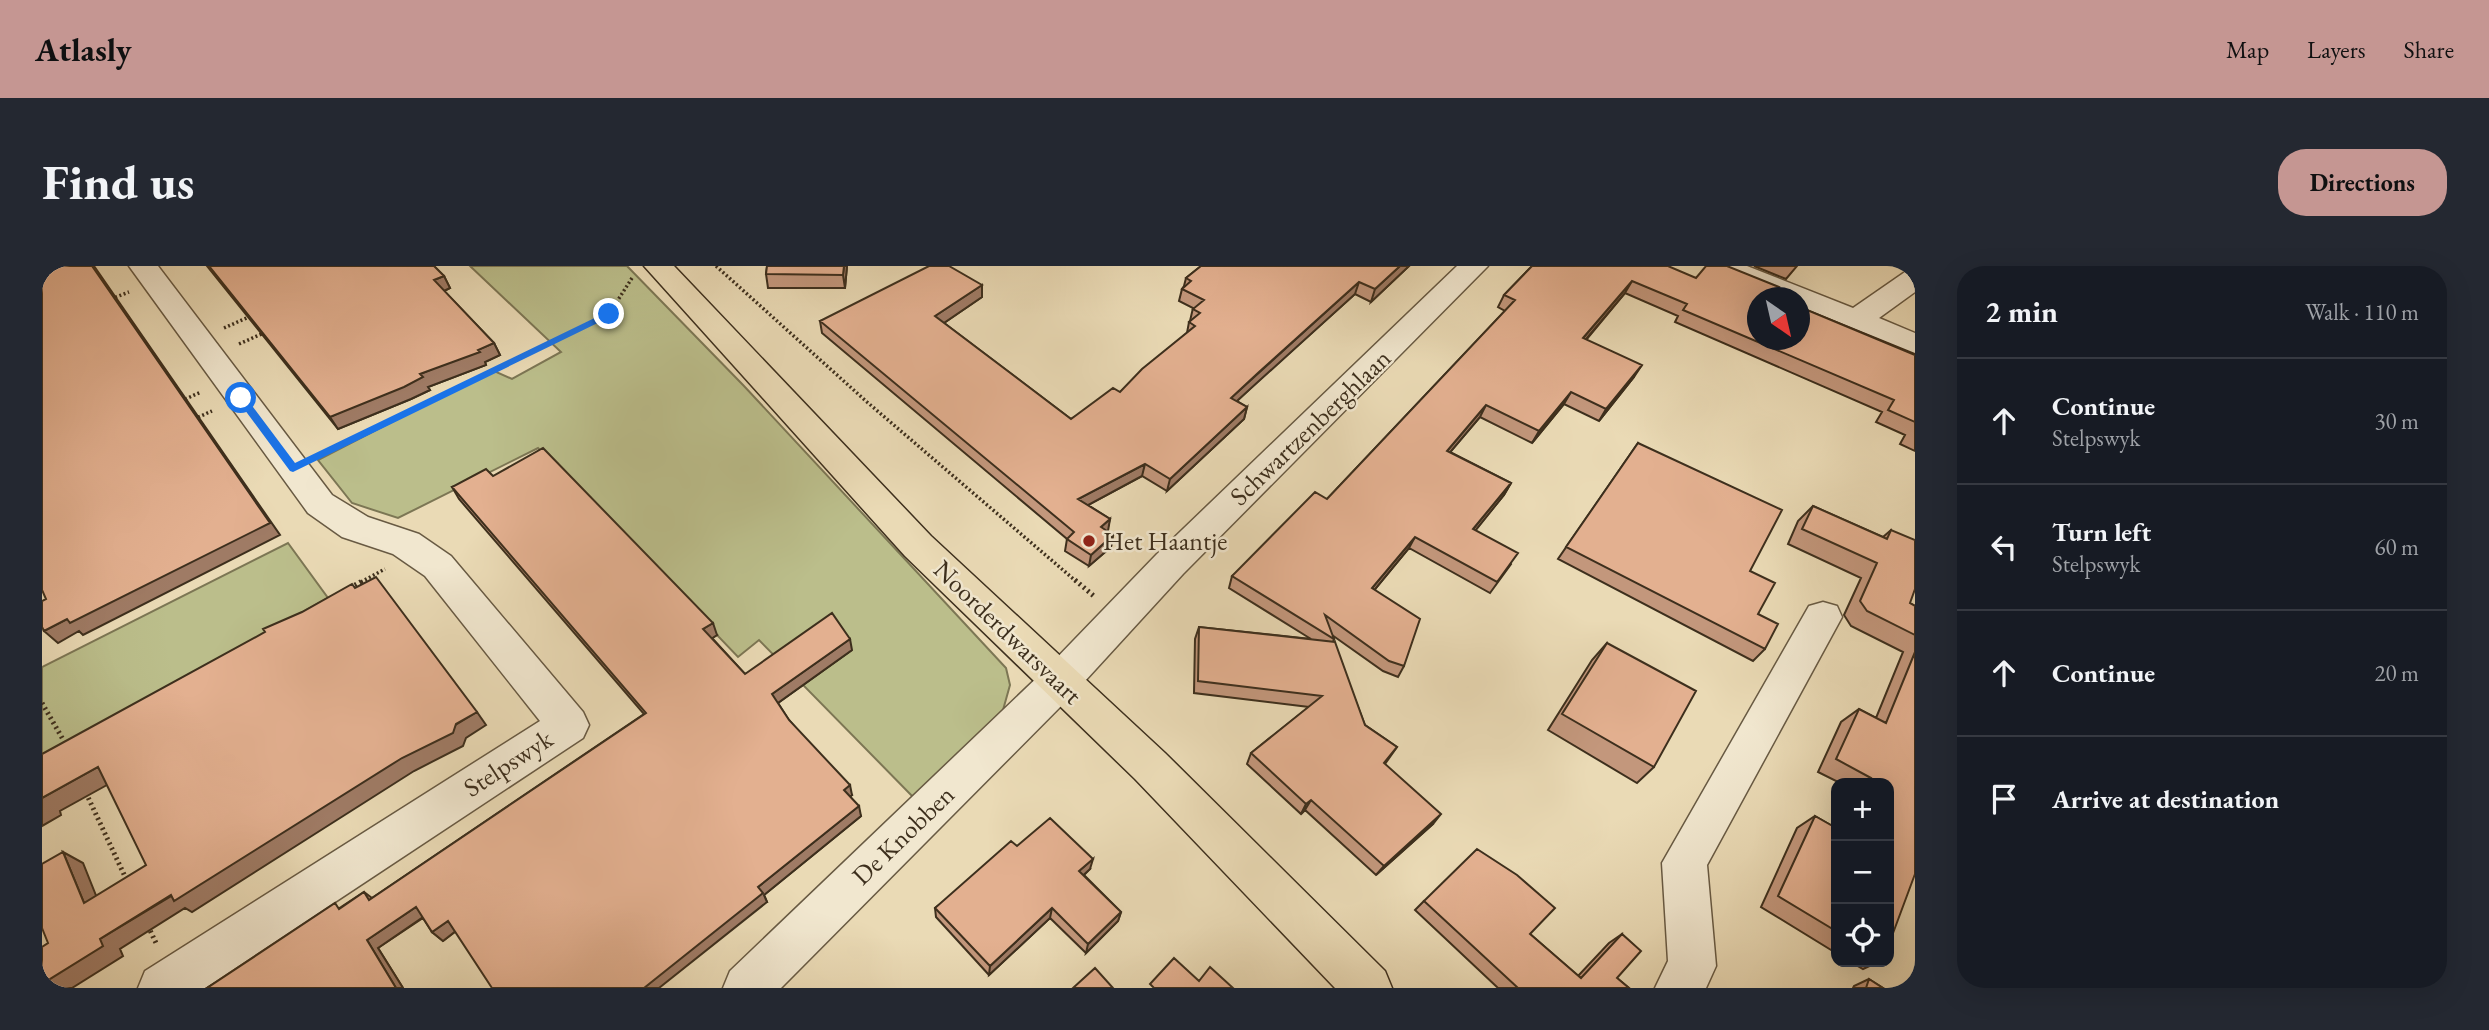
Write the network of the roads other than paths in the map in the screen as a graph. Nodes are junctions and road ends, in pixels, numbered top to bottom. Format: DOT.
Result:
graph roads {
  1 [pos="1475,266"];
  2 [pos="1721,266"];
  3 [pos="645,271"];
  4 [pos="150,274"];
  5 [pos="1915,278"];
  6 [pos="1856,320"];
  7 [pos="1915,344"];
  8 [pos="1823,617"];
  9 [pos="1060,681"];
  10 [pos="168,984"];
  11 [pos="747,988"];
  12 [pos="1368,988"];
  13 [pos="1679,988"];
  1 -- 9 [label="street, Schwartzenberghlaan"];
  2 -- 6 [label="street"];
  3 -- 9 [label="main road, Noorderdwarsvaart"];
  4 -- 10 [label="street, Stelpswyk"];
  5 -- 6 [label="street"];
  6 -- 7 [label="street"];
  8 -- 13 [label="street"];
  9 -- 11 [label="street, De Knobben"];
  9 -- 12 [label="main road, Noorderdwarsvaart"];
}
